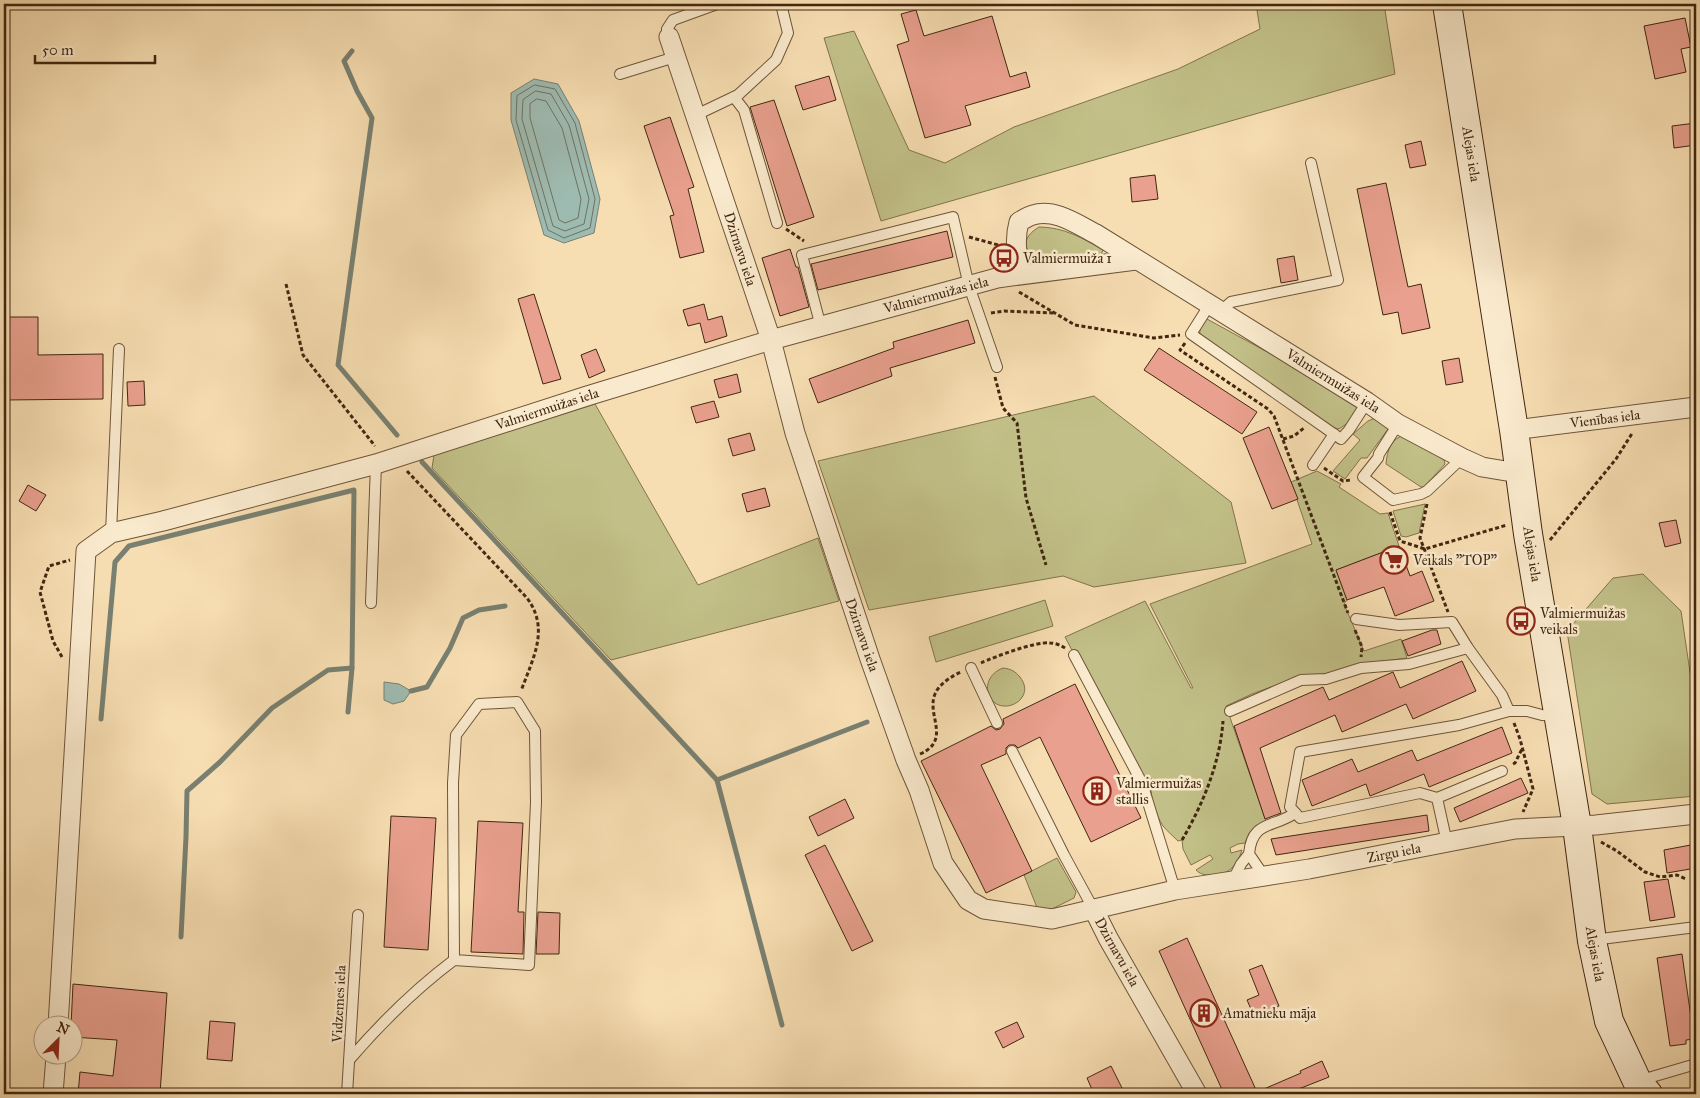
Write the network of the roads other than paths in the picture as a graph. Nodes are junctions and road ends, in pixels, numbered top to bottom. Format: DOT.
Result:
graph roads {
  1 [pos="717,4"];
  2 [pos="781,4"];
  3 [pos="1447,4"];
  4 [pos="669,37"];
  5 [pos="675,56"];
  6 [pos="620,74"];
  7 [pos="734,97"];
  8 [pos="696,115"];
  9 [pos="1311,163"];
  10 [pos="778,223"];
  11 [pos="1136,260"];
  12 [pos="1021,274"];
  13 [pos="969,286"];
  14 [pos="1215,308"];
  15 [pos="821,327"];
  16 [pos="771,340"];
  17 [pos="119,349"];
  18 [pos="997,368"];
  19 [pos="1368,402"];
  20 [pos="1696,407"];
  21 [pos="1398,424"];
  22 [pos="1514,430"];
  23 [pos="1334,434"];
  24 [pos="1462,458"];
  25 [pos="386,460"];
  26 [pos="1314,464"];
  27 [pos="1518,468"];
  28 [pos="111,533"];
  29 [pos="371,603"];
  30 [pos="1356,619"];
  31 [pos="1468,648"];
  32 [pos="1074,654"];
  33 [pos="971,668"];
  34 [pos="1230,711"];
  35 [pos="1509,711"];
  36 [pos="1558,716"];
  37 [pos="997,723"];
  38 [pos="1012,751"];
  39 [pos="1502,771"];
  40 [pos="1437,798"];
  41 [pos="1295,813"];
  42 [pos="1696,814"];
  43 [pos="1588,834"];
  44 [pos="1447,843"];
  45 [pos="1249,854"];
  46 [pos="1264,876"];
  47 [pos="1232,882"];
  48 [pos="1175,890"];
  49 [pos="1094,910"];
  50 [pos="358,915"];
  51 [pos="1696,927"];
  52 [pos="1592,941"];
  53 [pos="454,960"];
  54 [pos="59,1016"];
  55 [pos="350,1059"];
  56 [pos="1696,1064"];
  57 [pos="55,1066"];
  58 [pos="1642,1088"];
  59 [pos="53,1094"];
  60 [pos="347,1094"];
  61 [pos="1197,1094"];
  1 -- 4 [label="lane"];
  2 -- 7 [label="lane"];
  3 -- 22 [label="main road, Alejas iela"];
  4 -- 5 [label="street, Dzirnavu iela"];
  5 -- 6 [label="lane"];
  5 -- 8 [label="street, Dzirnavu iela"];
  7 -- 8 [label="lane"];
  7 -- 10 [label="lane"];
  8 -- 16 [label="street, Dzirnavu iela"];
  9 -- 14 [label="lane"];
  11 -- 12 [label="street, Valmiermuižas iela"];
  11 -- 12 [label="street"];
  11 -- 14 [label="street, Valmiermuižas iela"];
  12 -- 13 [label="street, Valmiermuižas iela"];
  13 -- 15 [label="street, Valmiermuižas iela"];
  13 -- 15 [label="lane"];
  13 -- 18 [label="lane"];
  14 -- 19 [label="street, Valmiermuižas iela"];
  14 -- 23 [label="lane"];
  15 -- 16 [label="street, Valmiermuižas iela"];
  16 -- 25 [label="street, Valmiermuižas iela"];
  16 -- 49 [label="street, Dzirnavu iela"];
  17 -- 28 [label="lane"];
  19 -- 21 [label="street, Valmiermuižas iela"];
  19 -- 23 [label="lane"];
  20 -- 22 [label="street, Vienības iela"];
  21 -- 24 [label="street, Valmiermuižas iela"];
  21 -- 24 [label="lane"];
  22 -- 27 [label="main road, Alejas iela"];
  23 -- 26 [label="lane"];
  24 -- 27 [label="street, Valmiermuižas iela"];
  25 -- 28 [label="street, Valmiermuižas iela"];
  25 -- 29 [label="lane"];
  27 -- 36 [label="main road, Alejas iela"];
  28 -- 54 [label="street"];
  30 -- 31 [label="lane"];
  31 -- 34 [label="lane"];
  31 -- 35 [label="lane"];
  32 -- 48 [label="lane"];
  33 -- 37 [label="lane"];
  35 -- 36 [label="lane"];
  35 -- 41 [label="lane"];
  36 -- 43 [label="main road, Alejas iela"];
  38 -- 49 [label="lane"];
  39 -- 40 [label="lane"];
  40 -- 41 [label="lane"];
  40 -- 44 [label="lane"];
  41 -- 45 [label="lane"];
  42 -- 43 [label="street, Zirgu iela"];
  43 -- 44 [label="street, Zirgu iela"];
  43 -- 52 [label="main road, Alejas iela"];
  44 -- 46 [label="street, Zirgu iela"];
  45 -- 46 [label="lane"];
  45 -- 47 [label="lane"];
  46 -- 47 [label="street, Zirgu iela"];
  47 -- 48 [label="street, Zirgu iela"];
  48 -- 49 [label="street, Zirgu iela"];
  49 -- 61 [label="street, Dzirnavu iela"];
  50 -- 55 [label="lane, Vidzemes iela"];
  51 -- 52 [label="lane"];
  52 -- 58 [label="main road, Alejas iela"];
  53 -- 53 [label="lane"];
  53 -- 55 [label="lane"];
  55 -- 60 [label="lane, Vidzemes iela"];
  56 -- 58 [label="lane"];
  57 -- 59 [label="street"];
}
